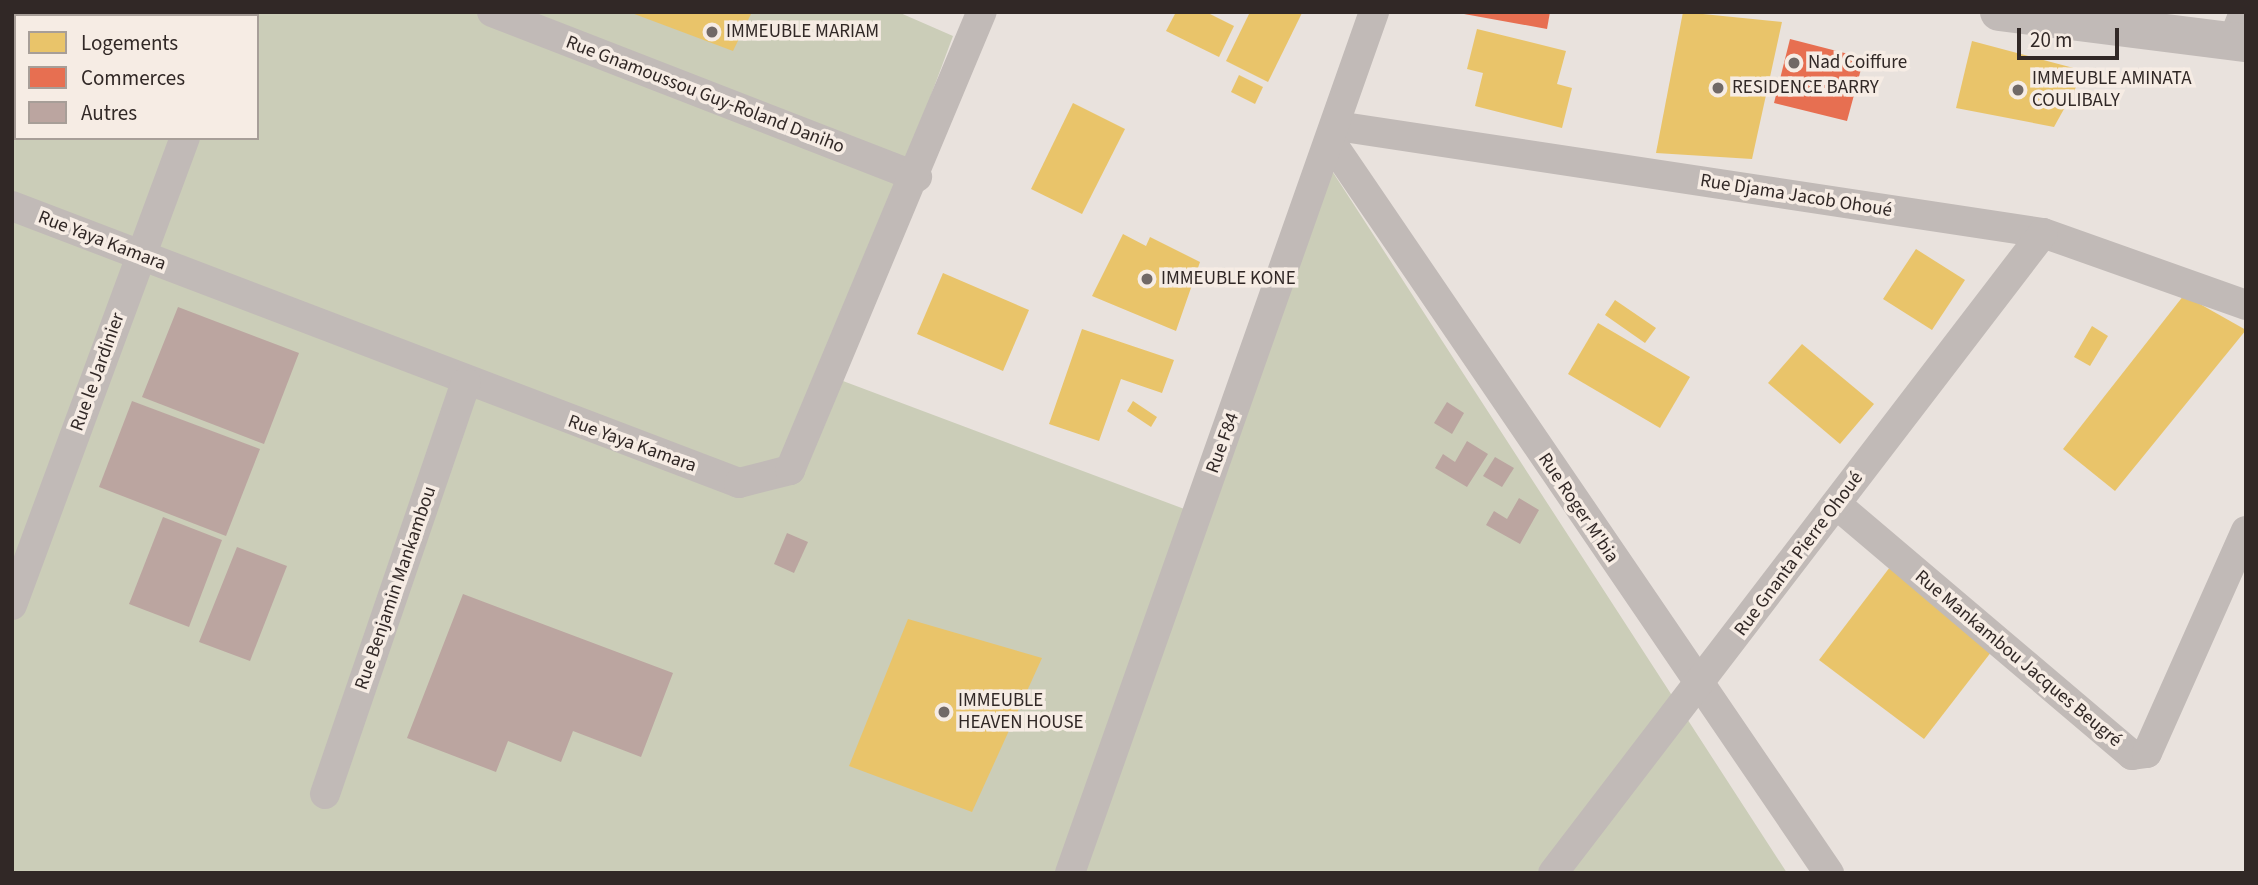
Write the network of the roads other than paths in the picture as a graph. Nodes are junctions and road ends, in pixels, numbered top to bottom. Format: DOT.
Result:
graph roads {
  1 [pos="492,12"];
  2 [pos="982,12"];
  3 [pos="1374,12"];
  4 [pos="1999,12"];
  5 [pos="2241,32"];
  6 [pos="1334,134"];
  7 [pos="184,140"];
  8 [pos="917,177"];
  9 [pos="12,206"];
  10 [pos="2043,233"];
  11 [pos="141,255"];
  12 [pos="2246,305"];
  13 [pos="466,383"];
  14 [pos="1836,504"];
  15 [pos="2246,531"];
  16 [pos="12,605"];
  17 [pos="1699,686"];
  18 [pos="325,794"];
  19 [pos="1070,873"];
  20 [pos="1553,873"];
  21 [pos="1829,873"];
  1 -- 8 [label="street, Rue Gnamoussou Guy-Roland Daniho"];
  2 -- 8 [label="street, Rue Yaya Kamara"];
  3 -- 6 [label="street, Rue F84"];
  4 -- 5 [label="street"];
  6 -- 10 [label="street, Rue Djama Jacob Ohoué"];
  6 -- 17 [label="street, Rue Roger M'bia"];
  6 -- 19 [label="street, Rue F84"];
  7 -- 11 [label="street, Rue le Jardinier"];
  8 -- 13 [label="street, Rue Yaya Kamara"];
  9 -- 11 [label="street, Rue Yaya Kamara"];
  10 -- 12 [label="street, Rue Djama Jacob Ohoué"];
  10 -- 14 [label="street, Rue Gnanta Pierre Ohoué"];
  11 -- 13 [label="street, Rue Yaya Kamara"];
  11 -- 16 [label="street, Rue le Jardinier"];
  13 -- 18 [label="street, Rue Benjamin Mankambou"];
  14 -- 15 [label="street, Rue Mankambou Jacques Beugré"];
  14 -- 17 [label="street, Rue Gnanta Pierre Ohoué"];
  17 -- 20 [label="street, Rue Gnanta Pierre Ohoué"];
  17 -- 21 [label="street, Rue Roger M'bia"];
}
